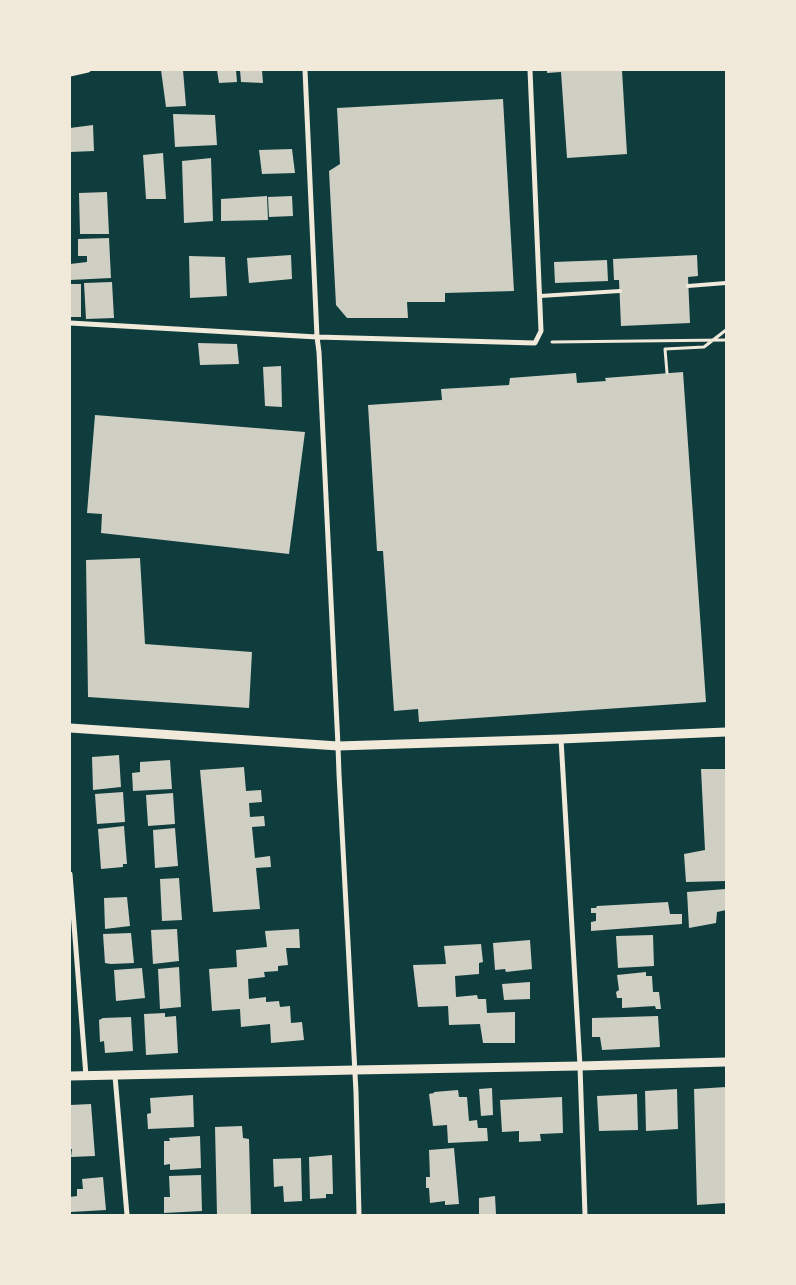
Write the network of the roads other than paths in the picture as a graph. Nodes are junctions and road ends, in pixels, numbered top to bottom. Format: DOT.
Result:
graph roads {
  1 [pos="88,70"];
  2 [pos="305,70"];
  3 [pos="530,70"];
  4 [pos="70,74"];
  5 [pos="726,283"];
  6 [pos="688,286"];
  7 [pos="620,291"];
  8 [pos="540,296"];
  9 [pos="70,323"];
  10 [pos="317,337"];
  11 [pos="70,728"];
  12 [pos="726,732"];
  13 [pos="561,739"];
  14 [pos="338,746"];
  15 [pos="70,874"];
  16 [pos="726,1062"];
  17 [pos="580,1066"];
  18 [pos="355,1070"];
  19 [pos="70,1076"];
  20 [pos="86,1076"];
  21 [pos="115,1076"];
  22 [pos="127,1215"];
  23 [pos="359,1215"];
  24 [pos="585,1215"];
  1 -- 4 [label="street"];
  2 -- 10 [label="street"];
  3 -- 8 [label="street"];
  5 -- 6 [label="lane"];
  7 -- 8 [label="lane"];
  8 -- 10 [label="street"];
  9 -- 10 [label="street"];
  10 -- 14 [label="street"];
  11 -- 14 [label="street"];
  12 -- 13 [label="street"];
  13 -- 14 [label="street"];
  13 -- 17 [label="street"];
  14 -- 18 [label="street"];
  15 -- 20 [label="street"];
  16 -- 17 [label="street"];
  17 -- 18 [label="street"];
  17 -- 24 [label="street"];
  18 -- 21 [label="street"];
  18 -- 23 [label="street"];
  19 -- 20 [label="street"];
  20 -- 21 [label="street"];
  21 -- 22 [label="street"];
}
